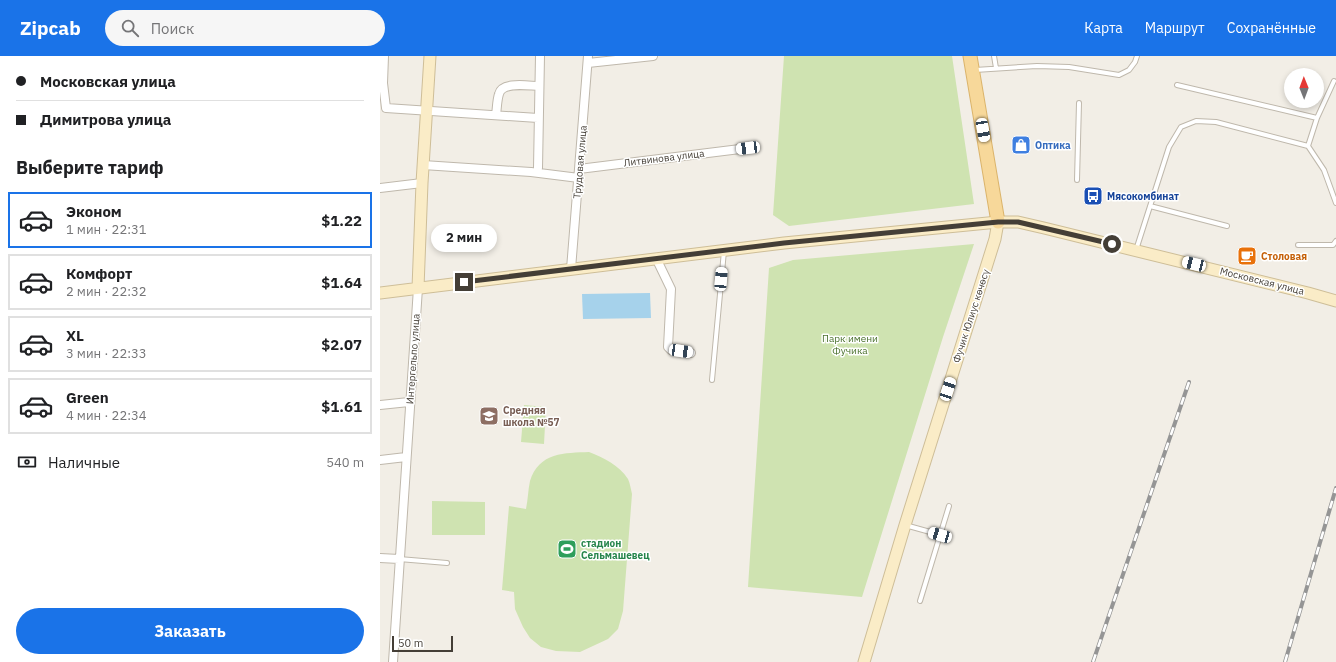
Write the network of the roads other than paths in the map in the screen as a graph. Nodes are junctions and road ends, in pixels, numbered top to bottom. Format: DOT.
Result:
graph roads {
  1 [pos="384,56"];
  2 [pos="430,56"];
  3 [pos="540,56"];
  4 [pos="653,56"];
  5 [pos="970,56"];
  6 [pos="994,56"];
  7 [pos="1138,56"];
  8 [pos="588,59"];
  9 [pos="996,68"];
  10 [pos="972,70"];
  11 [pos="1334,81"];
  12 [pos="1177,85"];
  13 [pos="539,86"];
  14 [pos="1079,103"];
  15 [pos="427,111"];
  16 [pos="496,115"];
  17 [pos="538,118"];
  18 [pos="1317,118"];
  19 [pos="1308,146"];
  20 [pos="748,148"];
  21 [pos="424,165"];
  22 [pos="538,168"];
  23 [pos="579,173"];
  24 [pos="1077,180"];
  25 [pos="422,183"];
  26 [pos="380,188"];
  27 [pos="1336,203"];
  28 [pos="1150,206"];
  29 [pos="998,222"];
  30 [pos="1227,226"];
  31 [pos="1336,241"];
  32 [pos="1298,245"];
  33 [pos="724,250"];
  34 [pos="1136,250"];
  35 [pos="656,258"];
  36 [pos="571,268"];
  37 [pos="418,288"];
  38 [pos="380,293"];
  39 [pos="1336,301"];
  40 [pos="691,353"];
  41 [pos="712,380"];
  42 [pos="410,402"];
  43 [pos="380,404"];
  44 [pos="406,457"];
  45 [pos="380,460"];
  46 [pos="950,506"];
  47 [pos="905,525"];
  48 [pos="940,535"];
  49 [pos="380,558"];
  50 [pos="399,559"];
  51 [pos="447,563"];
  52 [pos="920,601"];
  53 [pos="393,662"];
  54 [pos="864,662"];
  1 -- 15 [label="street"];
  2 -- 15 [label="main road, Интергельпо улица"];
  3 -- 13 [label="street"];
  4 -- 8 [label="street"];
  5 -- 10 [label="main road, Фучик Юлиус көчөсү"];
  6 -- 9 [label="lane"];
  7 -- 9 [label="lane"];
  8 -- 23 [label="street, Трудовая улица"];
  9 -- 10 [label="lane"];
  10 -- 29 [label="main road, Фучик Юлиус көчөсү"];
  11 -- 18 [label="lane"];
  12 -- 18 [label="lane"];
  13 -- 16 [label="street"];
  13 -- 17 [label="street"];
  14 -- 24 [label="lane"];
  15 -- 16 [label="street"];
  15 -- 21 [label="main road, Интергельпо улица"];
  16 -- 17 [label="street"];
  17 -- 22 [label="street"];
  18 -- 19 [label="lane"];
  19 -- 27 [label="lane"];
  19 -- 28 [label="lane"];
  20 -- 23 [label="street, Литвинова улица"];
  21 -- 23 [label="street, Литвинова улица"];
  21 -- 25 [label="main road, Интергельпо улица"];
  23 -- 36 [label="street, Трудовая улица"];
  25 -- 26 [label="street"];
  25 -- 37 [label="main road, Интергельпо улица"];
  28 -- 30 [label="lane"];
  28 -- 34 [label="lane"];
  29 -- 33 [label="main road, Московская улица"];
  29 -- 34 [label="main road, Московская улица"];
  29 -- 47 [label="main road, Фучик Юлиус көчөсү"];
  31 -- 32 [label="lane"];
  33 -- 35 [label="main road, Московская улица"];
  33 -- 41 [label="lane"];
  34 -- 39 [label="main road, Московская улица"];
  35 -- 36 [label="main road, Московская улица"];
  35 -- 40 [label="street"];
  36 -- 37 [label="main road, Московская улица"];
  37 -- 38 [label="main road, Московская улица"];
  37 -- 42 [label="street, Интергельпо улица"];
  42 -- 43 [label="street"];
  42 -- 44 [label="street, Интергельпо улица"];
  44 -- 45 [label="street"];
  44 -- 50 [label="street, Интергельпо улица"];
  46 -- 48 [label="lane"];
  47 -- 48 [label="lane"];
  47 -- 54 [label="main road, Фучик Юлиус көчөсү"];
  48 -- 52 [label="lane"];
  49 -- 50 [label="street"];
  50 -- 51 [label="lane"];
  50 -- 53 [label="street, Интергельпо улица"];
}
